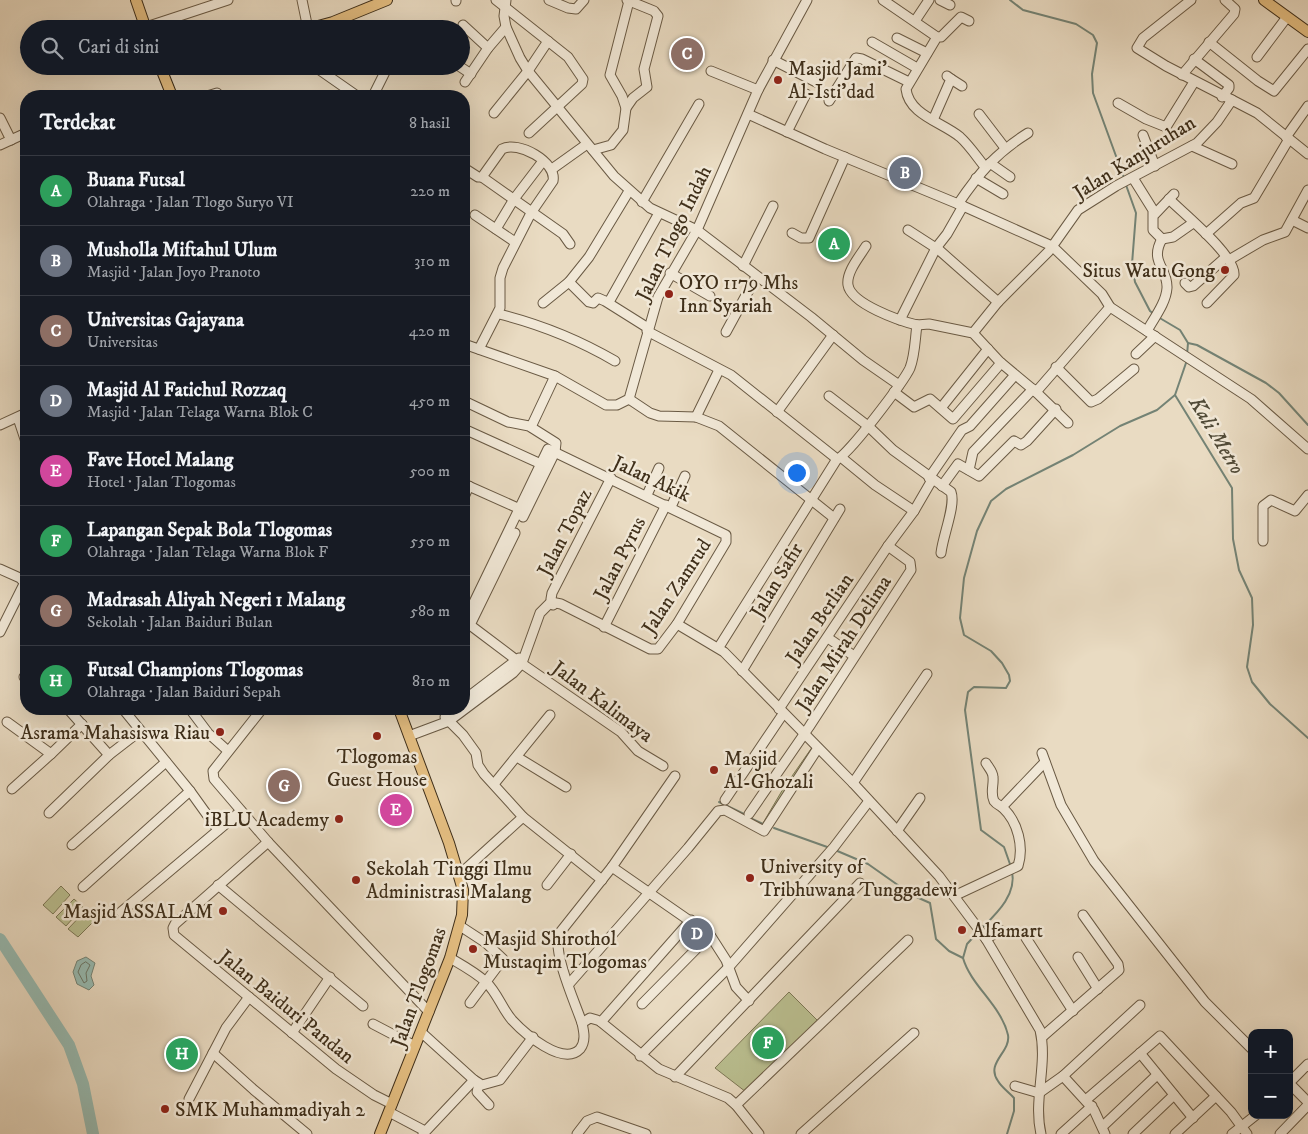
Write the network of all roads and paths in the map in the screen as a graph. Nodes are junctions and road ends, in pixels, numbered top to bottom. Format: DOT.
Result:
graph roads {
  1 [pos="136,0"];
  2 [pos="228,0"];
  3 [pos="302,0"];
  4 [pos="387,0"];
  5 [pos="496,0"];
  6 [pos="549,0"];
  7 [pos="584,0"];
  8 [pos="628,0"];
  9 [pos="807,0"];
  10 [pos="883,0"];
  11 [pos="929,0"];
  12 [pos="940,0"];
  13 [pos="1191,0"];
  14 [pos="1225,0"];
  15 [pos="1264,0"];
  16 [pos="204,3"];
  17 [pos="506,3"];
  18 [pos="899,4"];
  19 [pos="950,6"];
  20 [pos="1287,17"];
  21 [pos="143,20"];
  22 [pos="165,20"];
  23 [pos="306,20"];
  24 [pos="344,20"];
  25 [pos="915,21"];
  26 [pos="969,21"];
  27 [pos="506,28"];
  28 [pos="1304,30"];
  29 [pos="470,31"];
  30 [pos="897,38"];
  31 [pos="937,38"];
  32 [pos="548,41"];
  33 [pos="872,42"];
  34 [pos="1209,42"];
  35 [pos="488,48"];
  36 [pos="1308,49"];
  37 [pos="927,53"];
  38 [pos="1258,57"];
  39 [pos="1194,59"];
  40 [pos="773,60"];
  41 [pos="917,68"];
  42 [pos="528,71"];
  43 [pos="711,71"];
  44 [pos="471,74"];
  45 [pos="165,75"];
  46 [pos="327,75"];
  47 [pos="384,75"];
  48 [pos="1182,75"];
  49 [pos="465,82"];
  50 [pos="909,82"];
  51 [pos="1194,82"];
  52 [pos="818,83"];
  53 [pos="962,86"];
  54 [pos="170,90"];
  55 [pos="348,90"];
  56 [pos="376,90"];
  57 [pos="758,90"];
  58 [pos="806,94"];
  59 [pos="622,96"];
  60 [pos="1222,97"];
  61 [pos="633,98"];
  62 [pos="1232,100"];
  63 [pos="829,101"];
  64 [pos="1118,103"];
  65 [pos="699,104"];
  66 [pos="1308,106"];
  67 [pos="558,108"];
  68 [pos="626,108"];
  69 [pos="494,113"];
  70 [pos="748,114"];
  71 [pos="979,114"];
  72 [pos="0,118"];
  73 [pos="933,120"];
  74 [pos="787,132"];
  75 [pos="529,133"];
  76 [pos="1028,133"];
  77 [pos="1144,135"];
  78 [pos="20,136"];
  79 [pos="1288,138"];
  80 [pos="11,140"];
  81 [pos="0,145"];
  82 [pos="1192,146"];
  83 [pos="590,147"];
  84 [pos="1006,148"];
  85 [pos="1308,154"];
  86 [pos="845,156"];
  87 [pos="543,161"];
  88 [pos="1232,164"];
  89 [pos="987,165"];
  90 [pos="1155,166"];
  91 [pos="552,169"];
  92 [pos="470,172"];
  93 [pos="482,177"];
  94 [pos="1010,177"];
  95 [pos="976,178"];
  96 [pos="1132,178"];
  97 [pos="1308,190"];
  98 [pos="629,191"];
  99 [pos="1003,194"];
  100 [pos="514,199"];
  101 [pos="642,202"];
  102 [pos="961,205"];
  103 [pos="773,206"];
  104 [pos="1304,208"];
  105 [pos="531,213"];
  106 [pos="659,213"];
  107 [pos="1154,214"];
  108 [pos="475,215"];
  109 [pos="1292,220"];
  110 [pos="1193,223"];
  111 [pos="1308,228"];
  112 [pos="496,229"];
  113 [pos="697,230"];
  114 [pos="908,230"];
  115 [pos="792,233"];
  116 [pos="1206,234"];
  117 [pos="1162,239"];
  118 [pos="515,242"];
  119 [pos="570,244"];
  120 [pos="866,246"];
  121 [pos="1052,246"];
  122 [pos="936,248"];
  123 [pos="1227,258"];
  124 [pos="743,266"];
  125 [pos="670,273"];
  126 [pos="756,277"];
  127 [pos="569,282"];
  128 [pos="1186,283"];
  129 [pos="710,296"];
  130 [pos="609,302"];
  131 [pos="998,302"];
  132 [pos="543,303"];
  133 [pos="1207,303"];
  134 [pos="1110,307"];
  135 [pos="499,314"];
  136 [pos="900,320"];
  137 [pos="917,326"];
  138 [pos="647,329"];
  139 [pos="1147,331"];
  140 [pos="726,332"];
  141 [pos="972,333"];
  142 [pos="833,335"];
  143 [pos="1155,336"];
  144 [pos="470,346"];
  145 [pos="479,349"];
  146 [pos="988,349"];
  147 [pos="1136,354"];
  148 [pos="615,361"];
  149 [pos="1000,362"];
  150 [pos="1056,367"];
  151 [pos="1134,369"];
  152 [pos="719,370"];
  153 [pos="1015,375"];
  154 [pos="555,376"];
  155 [pos="896,388"];
  156 [pos="1035,390"];
  157 [pos="830,396"];
  158 [pos="629,399"];
  159 [pos="470,404"];
  160 [pos="942,408"];
  161 [pos="1056,409"];
  162 [pos="777,412"];
  163 [pos="696,417"];
  164 [pos="18,418"];
  165 [pos="953,419"];
  166 [pos="1068,423"];
  167 [pos="20,424"];
  168 [pos="0,425"];
  169 [pos="868,426"];
  170 [pos="531,427"];
  171 [pos="963,429"];
  172 [pos="470,432"];
  173 [pos="1308,449"];
  174 [pos="555,452"];
  175 [pos="839,458"];
  176 [pos="541,464"];
  177 [pos="659,468"];
  178 [pos="969,470"];
  179 [pos="685,476"];
  180 [pos="611,478"];
  181 [pos="931,479"];
  182 [pos="942,486"];
  183 [pos="470,487"];
  184 [pos="647,495"];
  185 [pos="1308,495"];
  186 [pos="811,499"];
  187 [pos="668,506"];
  188 [pos="520,509"];
  189 [pos="840,509"];
  190 [pos="914,511"];
  191 [pos="834,518"];
  192 [pos="1263,541"];
  193 [pos="726,542"];
  194 [pos="888,546"];
  195 [pos="942,553"];
  196 [pos="0,569"];
  197 [pos="20,580"];
  198 [pos="20,592"];
  199 [pos="554,603"];
  200 [pos="470,614"];
  201 [pos="470,614"];
  202 [pos="3,619"];
  203 [pos="677,624"];
  204 [pos="470,625"];
  205 [pos="604,627"];
  206 [pos="0,632"];
  207 [pos="828,638"];
  208 [pos="719,647"];
  209 [pos="655,649"];
  210 [pos="854,656"];
  211 [pos="521,659"];
  212 [pos="742,670"];
  213 [pos="927,674"];
  214 [pos="470,696"];
  215 [pos="470,700"];
  216 [pos="781,712"];
  217 [pos="74,715"];
  218 [pos="128,715"];
  219 [pos="195,715"];
  220 [pos="257,715"];
  221 [pos="402,715"];
  222 [pos="449,715"];
  223 [pos="451,715"];
  224 [pos="550,715"];
  225 [pos="445,720"];
  226 [pos="7,722"];
  227 [pos="82,724"];
  228 [pos="140,731"];
  229 [pos="804,734"];
  230 [pos="412,735"];
  231 [pos="820,750"];
  232 [pos="228,751"];
  233 [pos="51,754"];
  234 [pos="108,755"];
  235 [pos="517,757"];
  236 [pos="166,762"];
  237 [pos="986,764"];
  238 [pos="663,766"];
  239 [pos="675,776"];
  240 [pos="853,783"];
  241 [pos="494,784"];
  242 [pos="566,787"];
  243 [pos="12,789"];
  244 [pos="190,791"];
  245 [pos="920,798"];
  246 [pos="725,800"];
  247 [pos="869,800"];
  248 [pos="1002,806"];
  249 [pos="241,812"];
  250 [pos="49,813"];
  251 [pos="749,814"];
  252 [pos="523,817"];
  253 [pos="218,830"];
  254 [pos="898,831"];
  255 [pos="268,842"];
  256 [pos="72,845"];
  257 [pos="571,854"];
  258 [pos="612,867"];
  259 [pos="459,875"];
  260 [pos="602,880"];
  261 [pos="860,883"];
  262 [pos="218,885"];
  263 [pos="547,885"];
  264 [pos="83,887"];
  265 [pos="648,893"];
  266 [pos="954,896"];
  267 [pos="121,912"];
  268 [pos="1082,914"];
  269 [pos="691,920"];
  270 [pos="460,926"];
  271 [pos="1000,930"];
  272 [pos="710,935"];
  273 [pos="984,936"];
  274 [pos="1026,938"];
  275 [pos="908,940"];
  276 [pos="1078,957"];
  277 [pos="450,958"];
  278 [pos="728,968"];
  279 [pos="330,977"];
  280 [pos="486,982"];
  281 [pos="569,984"];
  282 [pos="1098,989"];
  283 [pos="249,997"];
  284 [pos="749,1001"];
  285 [pos="470,1002"];
  286 [pos="642,1004"];
  287 [pos="1140,1005"];
  288 [pos="363,1006"];
  289 [pos="1073,1011"];
  290 [pos="429,1012"];
  291 [pos="599,1021"];
  292 [pos="373,1024"];
  293 [pos="583,1027"];
  294 [pos="292,1032"];
  295 [pos="421,1032"];
  296 [pos="914,1032"];
  297 [pos="533,1037"];
  298 [pos="1042,1038"];
  299 [pos="1248,1045"];
  300 [pos="416,1046"];
  301 [pos="213,1053"];
  302 [pos="1140,1053"];
  303 [pos="640,1056"];
  304 [pos="1308,1064"];
  305 [pos="1157,1075"];
  306 [pos="1063,1076"];
  307 [pos="675,1077"];
  308 [pos="1293,1079"];
  309 [pos="476,1082"];
  310 [pos="1015,1086"];
  311 [pos="1293,1087"];
  312 [pos="1039,1093"];
  313 [pos="1174,1095"];
  314 [pos="1216,1096"];
  315 [pos="189,1098"];
  316 [pos="1089,1103"];
  317 [pos="1308,1104"];
  318 [pos="489,1105"];
  319 [pos="736,1105"];
  320 [pos="391,1108"];
  321 [pos="1193,1118"];
  322 [pos="1253,1119"];
  323 [pos="1244,1130"];
  324 [pos="1104,1131"];
  325 [pos="424,1133"];
  326 [pos="308,1134"];
  327 [pos="380,1134"];
  328 [pos="577,1134"];
  329 [pos="646,1134"];
  330 [pos="759,1134"];
  331 [pos="801,1134"];
  332 [pos="1041,1134"];
  333 [pos="1061,1134"];
  334 [pos="1133,1134"];
  335 [pos="1175,1134"];
  336 [pos="1232,1134"];
  337 [pos="1280,1134"];
  1 -- 21 [label="main road"];
  2 -- 16 [label="street"];
  3 -- 23 [label="street"];
  4 -- 24 [label="main road"];
  5 -- 17 [label="street"];
  6 -- 7 [label="street"];
  8 -- 59 [label="street"];
  8 -- 61 [label="street"];
  9 -- 40 [label="street, Jalan Tlogo Indah"];
  10 -- 18 [label="street"];
  11 -- 25 [label="street"];
  12 -- 19 [label="street"];
  13 -- 48 [label="street"];
  14 -- 34 [label="street"];
  15 -- 20 [label="main road"];
  16 -- 22 [label="street"];
  17 -- 27 [label="street"];
  17 -- 32 [label="street"];
  18 -- 25 [label="street"];
  20 -- 28 [label="main road"];
  20 -- 38 [label="street"];
  25 -- 31 [label="street"];
  26 -- 31 [label="street"];
  27 -- 35 [label="street"];
  27 -- 42 [label="street"];
  29 -- 35 [label="street"];
  30 -- 37 [label="street"];
  31 -- 37 [label="street"];
  32 -- 42 [label="street"];
  32 -- 67 [label="street"];
  33 -- 41 [label="street"];
  34 -- 36 [label="street"];
  34 -- 39 [label="street"];
  35 -- 44 [label="street"];
  37 -- 41 [label="street"];
  39 -- 48 [label="street"];
  39 -- 60 [label="street"];
  40 -- 52 [label="street"];
  40 -- 57 [label="street, Jalan Tlogo Indah"];
  41 -- 50 [label="street"];
  42 -- 67 [label="street"];
  42 -- 69 [label="street"];
  43 -- 57 [label="street"];
  44 -- 49 [label="street"];
  45 -- 54 [label="main road"];
  46 -- 55 [label="street"];
  47 -- 56 [label="street"];
  48 -- 51 [label="street"];
  50 -- 63 [label="street"];
  50 -- 73 [label="street"];
  51 -- 60 [label="street"];
  51 -- 64 [label="street"];
  53 -- 73 [label="street"];
  57 -- 70 [label="street, Jalan Tlogo Indah"];
  58 -- 74 [label="street"];
  59 -- 61 [label="street"];
  59 -- 68 [label="street"];
  60 -- 62 [label="street"];
  61 -- 68 [label="street"];
  62 -- 79 [label="street"];
  62 -- 82 [label="street, Jalan Kanjuruhan"];
  65 -- 101 [label="street"];
  66 -- 79 [label="street"];
  67 -- 75 [label="street"];
  67 -- 83 [label="street"];
  68 -- 83 [label="street"];
  70 -- 74 [label="street"];
  70 -- 113 [label="street, Jalan Tlogo Indah"];
  71 -- 84 [label="street"];
  72 -- 80 [label="street"];
  73 -- 89 [label="street"];
  74 -- 86 [label="street"];
  76 -- 84 [label="street"];
  77 -- 90 [label="street"];
  78 -- 80 [label="street"];
  79 -- 85 [label="street"];
  79 -- 116 [label="street"];
  80 -- 81 [label="street"];
  82 -- 88 [label="street"];
  82 -- 90 [label="street, Jalan Kanjuruhan"];
  83 -- 91 [label="street"];
  83 -- 98 [label="street"];
  84 -- 89 [label="street"];
  86 -- 102 [label="street"];
  86 -- 115 [label="street"];
  87 -- 91 [label="street"];
  87 -- 93 [label="street"];
  87 -- 100 [label="street"];
  89 -- 94 [label="street"];
  89 -- 95 [label="street"];
  90 -- 96 [label="street, Jalan Kanjuruhan"];
  91 -- 105 [label="street"];
  92 -- 93 [label="street"];
  93 -- 100 [label="street"];
  95 -- 99 [label="street"];
  95 -- 102 [label="street"];
  96 -- 107 [label="street"];
  96 -- 121 [label="street, Jalan Kanjuruhan"];
  97 -- 104 [label="street"];
  98 -- 101 [label="street"];
  98 -- 127 [label="street"];
  100 -- 105 [label="street"];
  100 -- 112 [label="street"];
  101 -- 106 [label="street"];
  102 -- 121 [label="street"];
  102 -- 122 [label="street"];
  103 -- 124 [label="street"];
  104 -- 109 [label="street"];
  105 -- 118 [label="street"];
  105 -- 119 [label="street"];
  106 -- 113 [label="street"];
  106 -- 130 [label="street"];
  107 -- 110 [label="street"];
  107 -- 117 [label="street"];
  108 -- 112 [label="street"];
  109 -- 111 [label="street"];
  109 -- 123 [label="street"];
  110 -- 116 [label="street"];
  110 -- 117 [label="street"];
  112 -- 118 [label="street"];
  113 -- 124 [label="street"];
  113 -- 125 [label="street, Jalan Tlogo Indah"];
  114 -- 122 [label="street"];
  116 -- 123 [label="street"];
  117 -- 139 [label="street"];
  118 -- 135 [label="street"];
  120 -- 136 [label="street"];
  121 -- 131 [label="street, Jalan Kanjuruhan"];
  121 -- 134 [label="street"];
  122 -- 131 [label="street"];
  122 -- 136 [label="street"];
  123 -- 128 [label="street"];
  123 -- 133 [label="street"];
  124 -- 126 [label="street"];
  125 -- 129 [label="street"];
  125 -- 138 [label="street, Jalan Tlogo Indah"];
  126 -- 140 [label="street"];
  126 -- 142 [label="street"];
  127 -- 130 [label="street"];
  127 -- 132 [label="street"];
  130 -- 138 [label="street"];
  131 -- 141 [label="street, Jalan Kanjuruhan"];
  134 -- 139 [label="street"];
  134 -- 150 [label="street"];
  135 -- 145 [label="street"];
  135 -- 148 [label="street"];
  136 -- 137 [label="street"];
  137 -- 141 [label="street"];
  137 -- 155 [label="street"];
  138 -- 152 [label="street"];
  138 -- 158 [label="street, Jalan Tlogo Indah"];
  139 -- 143 [label="street"];
  141 -- 146 [label="street"];
  142 -- 155 [label="street"];
  142 -- 162 [label="street"];
  143 -- 147 [label="street"];
  143 -- 173 [label="street"];
  144 -- 145 [label="street"];
  145 -- 154 [label="street"];
  146 -- 149 [label="street"];
  146 -- 160 [label="street"];
  149 -- 153 [label="street"];
  149 -- 165 [label="street"];
  150 -- 151 [label="street"];
  150 -- 156 [label="street"];
  152 -- 162 [label="street"];
  152 -- 163 [label="street"];
  153 -- 156 [label="street"];
  153 -- 171 [label="street, Jalan Berlian"];
  154 -- 158 [label="street"];
  154 -- 170 [label="street"];
  155 -- 160 [label="street"];
  155 -- 169 [label="street"];
  156 -- 161 [label="street"];
  156 -- 178 [label="street"];
  157 -- 169 [label="street"];
  158 -- 163 [label="street"];
  159 -- 170 [label="street"];
  160 -- 165 [label="street"];
  161 -- 166 [label="street"];
  161 -- 178 [label="street"];
  162 -- 175 [label="street"];
  163 -- 186 [label="street"];
  164 -- 167 [label="street"];
  164 -- 168 [label="street"];
  165 -- 171 [label="street"];
  169 -- 175 [label="street"];
  169 -- 181 [label="street"];
  170 -- 174 [label="street"];
  171 -- 181 [label="street, Jalan Berlian"];
  172 -- 176 [label="street"];
  174 -- 176 [label="street"];
  174 -- 180 [label="street, Jalan Akik"];
  174 -- 200 [label="street"];
  175 -- 186 [label="street"];
  175 -- 190 [label="street"];
  176 -- 188 [label="street"];
  177 -- 184 [label="street"];
  178 -- 182 [label="street"];
  179 -- 187 [label="street, Jalan Pyrus"];
  180 -- 184 [label="street, Jalan Akik"];
  180 -- 199 [label="street, Jalan Topaz"];
  181 -- 182 [label="street"];
  181 -- 190 [label="street, Jalan Berlian"];
  182 -- 195 [label="street"];
  183 -- 188 [label="street"];
  184 -- 187 [label="street, Jalan Akik"];
  185 -- 192 [label="street"];
  186 -- 191 [label="street"];
  186 -- 208 [label="street"];
  187 -- 193 [label="street, Jalan Akik"];
  187 -- 205 [label="street, Jalan Pyrus"];
  188 -- 201 [label="street"];
  189 -- 191 [label="street, Jalan Safir"];
  190 -- 194 [label="street, Jalan Berlian"];
  191 -- 212 [label="street, Jalan Safir"];
  193 -- 203 [label="street, Jalan Zamrud"];
  194 -- 207 [label="street, Jalan Berlian"];
  194 -- 210 [label="street, Jalan Mirah Delima"];
  196 -- 197 [label="street"];
  198 -- 202 [label="street"];
  199 -- 205 [label="street, Jalan Topaz"];
  199 -- 211 [label="street, Jalan Topaz"];
  202 -- 206 [label="street"];
  203 -- 208 [label="street"];
  203 -- 209 [label="street, Jalan Zamrud"];
  204 -- 211 [label="street, Jalan Kalimaya"];
  205 -- 209 [label="street, Jalan Topaz"];
  207 -- 210 [label="street"];
  207 -- 216 [label="street, Jalan Berlian"];
  208 -- 212 [label="street"];
  210 -- 229 [label="street, Jalan Mirah Delima"];
  211 -- 214 [label="street"];
  211 -- 215 [label="street"];
  211 -- 238 [label="street, Jalan Kalimaya"];
  212 -- 216 [label="street"];
  213 -- 240 [label="street"];
  216 -- 229 [label="street"];
  216 -- 246 [label="street, Jalan Berlian"];
  217 -- 227 [label="street"];
  218 -- 228 [label="street"];
  219 -- 232 [label="street"];
  220 -- 232 [label="street"];
  221 -- 230 [label="main road, Jalan Tlogomas"];
  222 -- 225 [label="street"];
  223 -- 225 [label="street"];
  224 -- 235 [label="street"];
  225 -- 230 [label="street"];
  225 -- 241 [label="street"];
  226 -- 233 [label="street"];
  227 -- 233 [label="street"];
  227 -- 234 [label="street"];
  228 -- 234 [label="street"];
  228 -- 236 [label="street"];
  229 -- 231 [label="street"];
  229 -- 251 [label="street, Jalan Mirah Delima"];
  230 -- 259 [label="main road, Jalan Tlogomas"];
  231 -- 240 [label="street"];
  231 -- 265 [label="street"];
  232 -- 249 [label="street"];
  233 -- 243 [label="street"];
  234 -- 250 [label="street"];
  235 -- 241 [label="street"];
  235 -- 242 [label="street"];
  236 -- 244 [label="street"];
  236 -- 256 [label="street"];
  237 -- 248 [label="street"];
  239 -- 258 [label="street"];
  240 -- 247 [label="street"];
  241 -- 252 [label="street"];
  244 -- 253 [label="street"];
  244 -- 264 [label="street"];
  245 -- 254 [label="street"];
  247 -- 254 [label="street"];
  247 -- 278 [label="street"];
  248 -- 266 [label="street"];
  248 -- 299 [label="street"];
  249 -- 253 [label="street"];
  249 -- 255 [label="street"];
  252 -- 257 [label="street"];
  252 -- 259 [label="street"];
  253 -- 267 [label="street"];
  254 -- 266 [label="street"];
  255 -- 262 [label="street"];
  255 -- 290 [label="street"];
  257 -- 260 [label="street"];
  257 -- 263 [label="street"];
  258 -- 260 [label="street"];
  258 -- 265 [label="street"];
  259 -- 270 [label="main road, Jalan Tlogomas"];
  260 -- 281 [label="street"];
  261 -- 284 [label="street"];
  262 -- 279 [label="street"];
  262 -- 283 [label="street, Jalan Baiduri Pandan"];
  265 -- 269 [label="street"];
  265 -- 281 [label="street"];
  266 -- 273 [label="street"];
  268 -- 282 [label="street"];
  269 -- 272 [label="street"];
  269 -- 291 [label="street"];
  270 -- 277 [label="main road, Jalan Tlogomas"];
  270 -- 280 [label="street"];
  271 -- 273 [label="street"];
  272 -- 278 [label="street"];
  272 -- 286 [label="street"];
  273 -- 298 [label="street"];
  274 -- 289 [label="street"];
  275 -- 319 [label="street"];
  276 -- 282 [label="street"];
  277 -- 280 [label="street"];
  277 -- 290 [label="main road, Jalan Tlogomas"];
  278 -- 284 [label="street"];
  278 -- 303 [label="street"];
  279 -- 288 [label="street"];
  279 -- 294 [label="street"];
  280 -- 285 [label="street"];
  280 -- 297 [label="street"];
  281 -- 293 [label="street"];
  282 -- 289 [label="street"];
  283 -- 294 [label="street, Jalan Baiduri Pandan"];
  283 -- 301 [label="street"];
  284 -- 307 [label="street"];
  287 -- 306 [label="street"];
  289 -- 298 [label="street"];
  290 -- 295 [label="main road, Jalan Tlogomas"];
  291 -- 293 [label="street"];
  291 -- 303 [label="street"];
  292 -- 300 [label="street"];
  293 -- 297 [label="street"];
  294 -- 320 [label="street, Jalan Baiduri Pandan"];
  295 -- 300 [label="main road, Jalan Tlogomas"];
  295 -- 309 [label="street"];
  296 -- 331 [label="street"];
  297 -- 309 [label="street"];
  298 -- 312 [label="street"];
  300 -- 320 [label="main road, Jalan Tlogomas"];
  301 -- 315 [label="street"];
  301 -- 326 [label="street"];
  302 -- 305 [label="street"];
  302 -- 314 [label="street"];
  302 -- 316 [label="street"];
  303 -- 307 [label="street"];
  304 -- 308 [label="street"];
  305 -- 313 [label="street"];
  305 -- 324 [label="street"];
  306 -- 312 [label="street"];
  306 -- 316 [label="street"];
  307 -- 319 [label="street"];
  309 -- 318 [label="street"];
  309 -- 325 [label="street"];
  310 -- 312 [label="street"];
  311 -- 317 [label="street"];
  312 -- 332 [label="street"];
  313 -- 321 [label="street"];
  313 -- 334 [label="street"];
  314 -- 321 [label="street"];
  314 -- 323 [label="street"];
  316 -- 324 [label="street"];
  316 -- 333 [label="street"];
  317 -- 337 [label="street"];
  319 -- 330 [label="street"];
  320 -- 325 [label="street, Jalan Baiduri Pandan"];
  320 -- 327 [label="main road, Jalan Tlogomas"];
  321 -- 335 [label="street"];
  322 -- 323 [label="street"];
  323 -- 336 [label="street"];
  328 -- 329 [label="street"];
}
